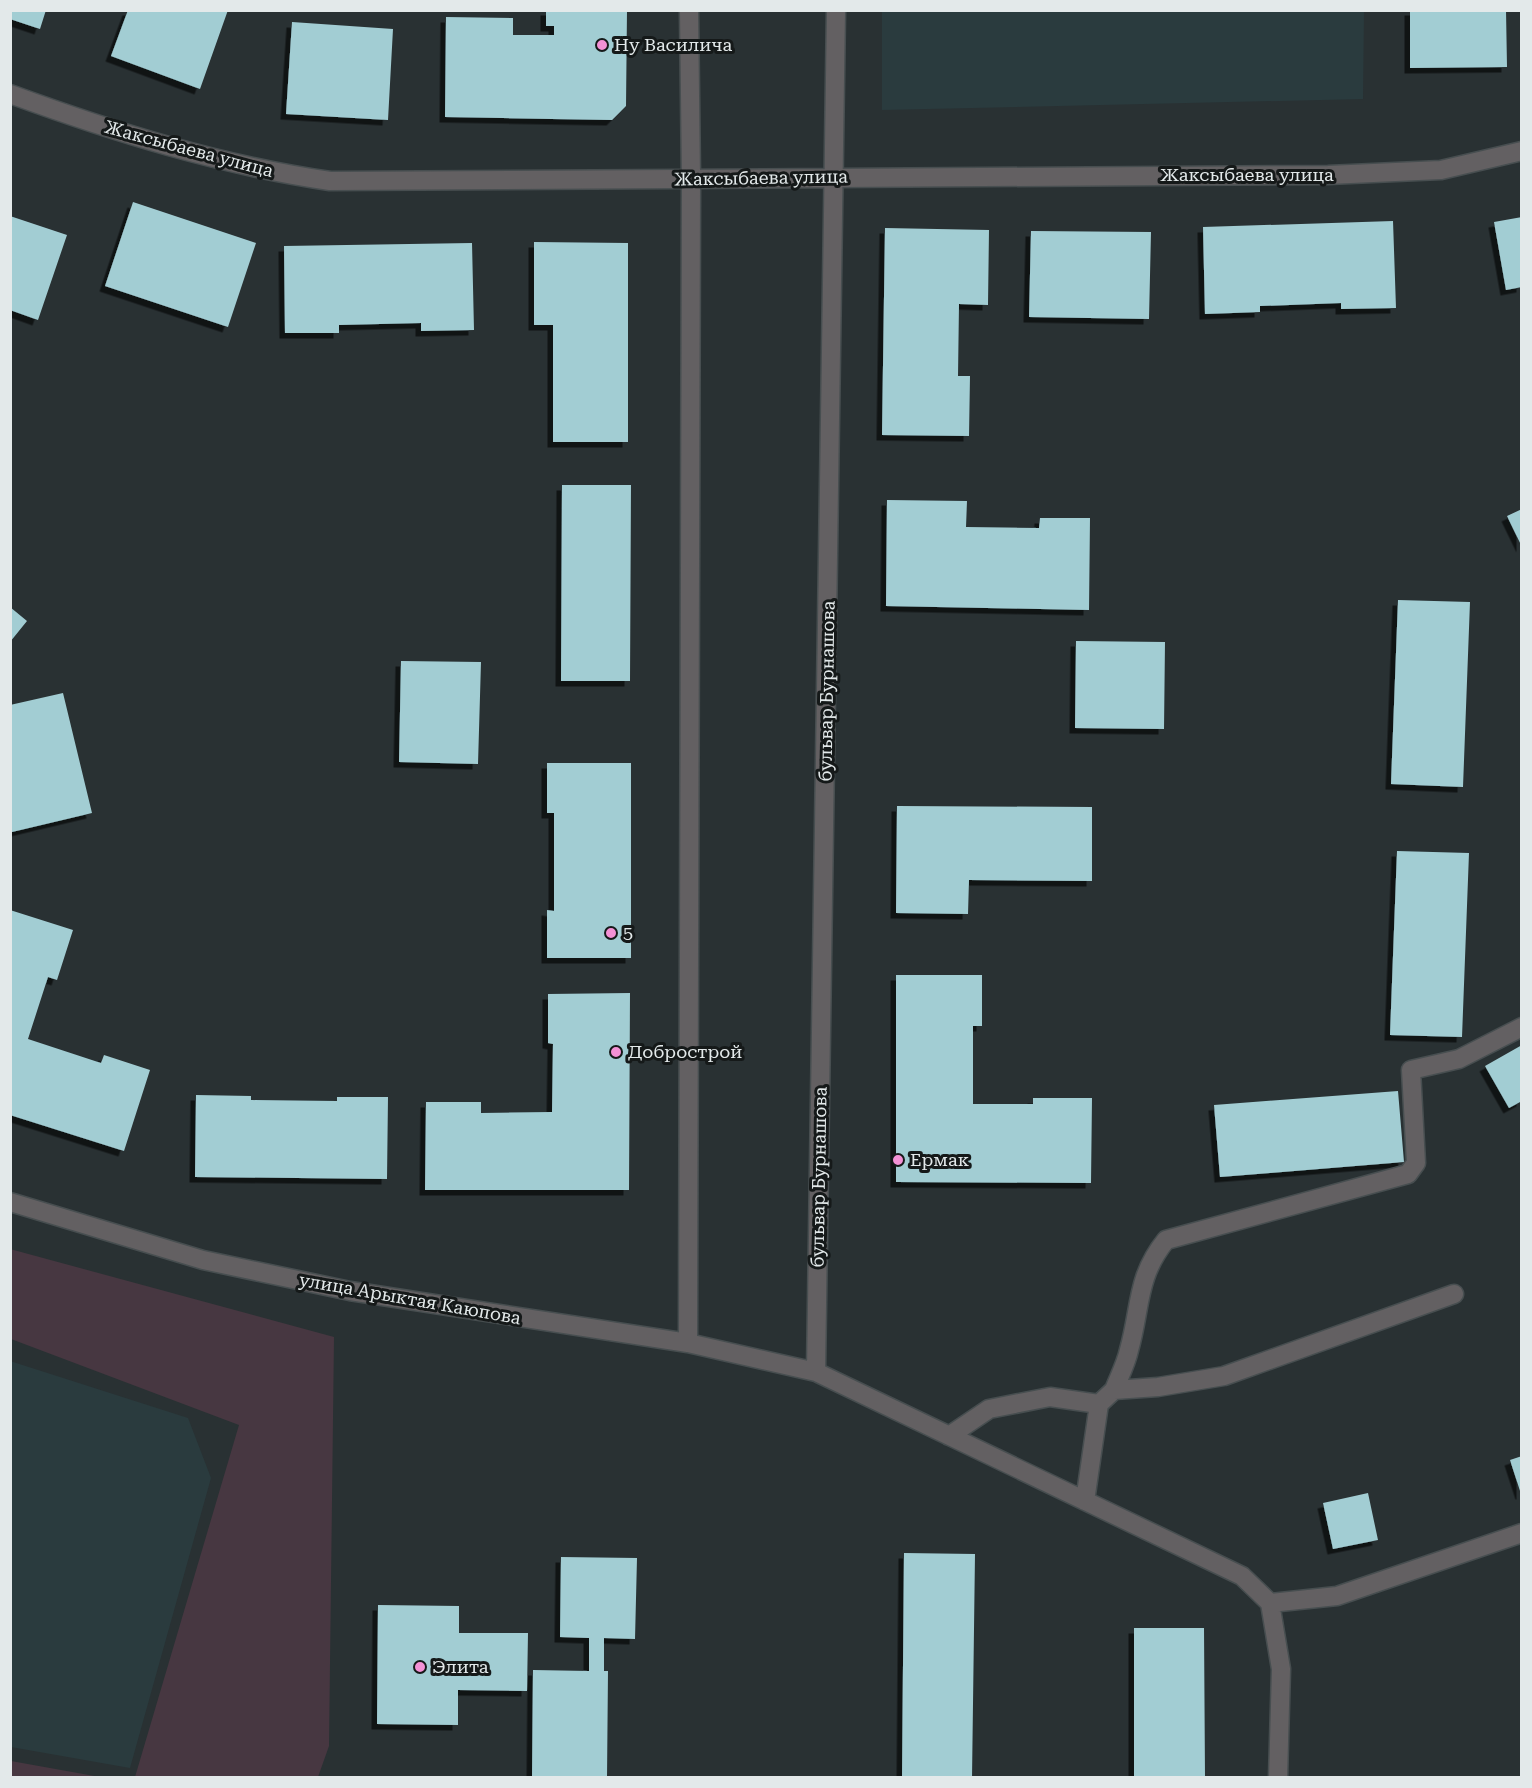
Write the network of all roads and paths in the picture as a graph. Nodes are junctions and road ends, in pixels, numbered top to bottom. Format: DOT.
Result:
graph roads {
  1 [pos="689,10"];
  2 [pos="836,10"];
  3 [pos="10,94"];
  4 [pos="1521,151"];
  5 [pos="835,176"];
  6 [pos="691,179"];
  7 [pos="1521,1027"];
  8 [pos="10,1202"];
  9 [pos="1454,1294"];
  10 [pos="688,1343"];
  11 [pos="816,1372"];
  12 [pos="1114,1390"];
  13 [pos="1099,1404"];
  14 [pos="949,1436"];
  15 [pos="1085,1501"];
  16 [pos="1521,1533"];
  17 [pos="1270,1603"];
  18 [pos="1278,1778"];
  1 -- 6 [label="street"];
  2 -- 5 [label="street, бульвар Бурнашова"];
  3 -- 6 [label="street, Жаксыбаева улица"];
  4 -- 5 [label="street, Жаксыбаева улица"];
  5 -- 6 [label="street, Жаксыбаева улица"];
  5 -- 11 [label="street, бульвар Бурнашова"];
  6 -- 10 [label="street"];
  7 -- 12 [label="street"];
  8 -- 10 [label="street, улица Арыктая Каюпова"];
  9 -- 12 [label="street"];
  10 -- 11 [label="street, улица Арыктая Каюпова"];
  11 -- 14 [label="street, улица Арыктая Каюпова"];
  12 -- 13 [label="street"];
  13 -- 14 [label="street"];
  13 -- 15 [label="street"];
  14 -- 15 [label="street, улица Арыктая Каюпова"];
  15 -- 17 [label="street, улица Арыктая Каюпова"];
  16 -- 17 [label="street"];
  17 -- 18 [label="street"];
}
